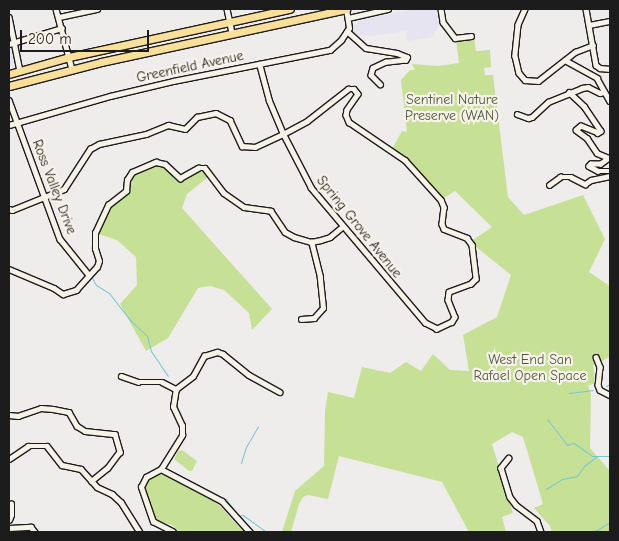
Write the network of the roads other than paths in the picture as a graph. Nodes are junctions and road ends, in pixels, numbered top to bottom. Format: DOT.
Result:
graph roads {
  1 [pos="56,9"];
  2 [pos="97,9"];
  3 [pos="227,9"];
  4 [pos="290,9"];
  5 [pos="346,9"];
  6 [pos="388,9"];
  7 [pos="441,9"];
  8 [pos="525,9"];
  9 [pos="586,9"];
  10 [pos="9,17"];
  11 [pos="59,17"];
  12 [pos="348,18"];
  13 [pos="610,20"];
  14 [pos="230,22"];
  15 [pos="589,25"];
  16 [pos="62,28"];
  17 [pos="347,31"];
  18 [pos="232,33"];
  19 [pos="471,36"];
  20 [pos="11,43"];
  21 [pos="593,45"];
  22 [pos="69,57"];
  23 [pos="565,60"];
  24 [pos="259,64"];
  25 [pos="610,68"];
  26 [pos="72,69"];
  27 [pos="20,71"];
  28 [pos="9,74"];
  29 [pos="380,84"];
  30 [pos="9,86"];
  31 [pos="569,92"];
  32 [pos="604,92"];
  33 [pos="9,100"];
  34 [pos="610,101"];
  35 [pos="517,114"];
  36 [pos="17,122"];
  37 [pos="9,125"];
  38 [pos="283,134"];
  39 [pos="610,171"];
  40 [pos="610,176"];
  41 [pos="550,185"];
  42 [pos="45,197"];
  43 [pos="9,209"];
  44 [pos="342,227"];
  45 [pos="311,242"];
  46 [pos="9,269"];
  47 [pos="89,275"];
  48 [pos="301,319"];
  49 [pos="596,358"];
  50 [pos="121,376"];
  51 [pos="176,389"];
  52 [pos="280,392"];
  53 [pos="610,395"];
  54 [pos="9,415"];
  55 [pos="509,458"];
  56 [pos="9,460"];
  57 [pos="161,469"];
  58 [pos="92,481"];
  59 [pos="11,504"];
  60 [pos="9,520"];
  61 [pos="9,528"];
  62 [pos="35,532"];
  63 [pos="140,532"];
  64 [pos="173,532"];
  65 [pos="250,532"];
  66 [pos="541,532"];
  1 -- 11 [label="street"];
  2 -- 11 [label="street"];
  3 -- 14 [label="street"];
  4 -- 14 [label="main road"];
  5 -- 12 [label="street"];
  5 -- 18 [label="main road"];
  6 -- 12 [label="street"];
  7 -- 19 [label="street"];
  8 -- 23 [label="street"];
  9 -- 15 [label="street"];
  10 -- 20 [label="street"];
  11 -- 16 [label="street"];
  12 -- 17 [label="street"];
  13 -- 15 [label="street"];
  14 -- 18 [label="street"];
  14 -- 22 [label="main road"];
  15 -- 21 [label="street"];
  16 -- 20 [label="street"];
  16 -- 22 [label="street"];
  17 -- 24 [label="street, Greenfield Avenue"];
  17 -- 29 [label="street"];
  18 -- 26 [label="main road"];
  20 -- 27 [label="street"];
  21 -- 23 [label="street"];
  21 -- 25 [label="street"];
  22 -- 26 [label="street"];
  22 -- 27 [label="main road"];
  23 -- 32 [label="street"];
  24 -- 36 [label="street, Greenfield Avenue"];
  24 -- 38 [label="street, Spring Grove Avenue"];
  26 -- 30 [label="main road"];
  27 -- 28 [label="main road"];
  31 -- 32 [label="street"];
  31 -- 35 [label="street"];
  31 -- 39 [label="street"];
  32 -- 34 [label="street"];
  33 -- 36 [label="street, Ross Valley Drive"];
  36 -- 37 [label="street, Greenfield Avenue"];
  36 -- 42 [label="street, Ross Valley Drive"];
  38 -- 42 [label="street"];
  38 -- 44 [label="street, Spring Grove Avenue"];
  38 -- 44 [label="street, Spring Grove Avenue"];
  40 -- 41 [label="street"];
  42 -- 43 [label="street"];
  42 -- 47 [label="street, Ross Valley Drive"];
  44 -- 45 [label="street"];
  45 -- 47 [label="street"];
  45 -- 48 [label="street"];
  46 -- 47 [label="street"];
  49 -- 53 [label="street"];
  50 -- 51 [label="street"];
  51 -- 52 [label="street"];
  51 -- 57 [label="street"];
  54 -- 58 [label="street"];
  55 -- 66 [label="street"];
  56 -- 58 [label="street"];
  57 -- 64 [label="street"];
  57 -- 65 [label="street"];
  58 -- 63 [label="street"];
  59 -- 60 [label="street"];
  61 -- 62 [label="street"];
}
